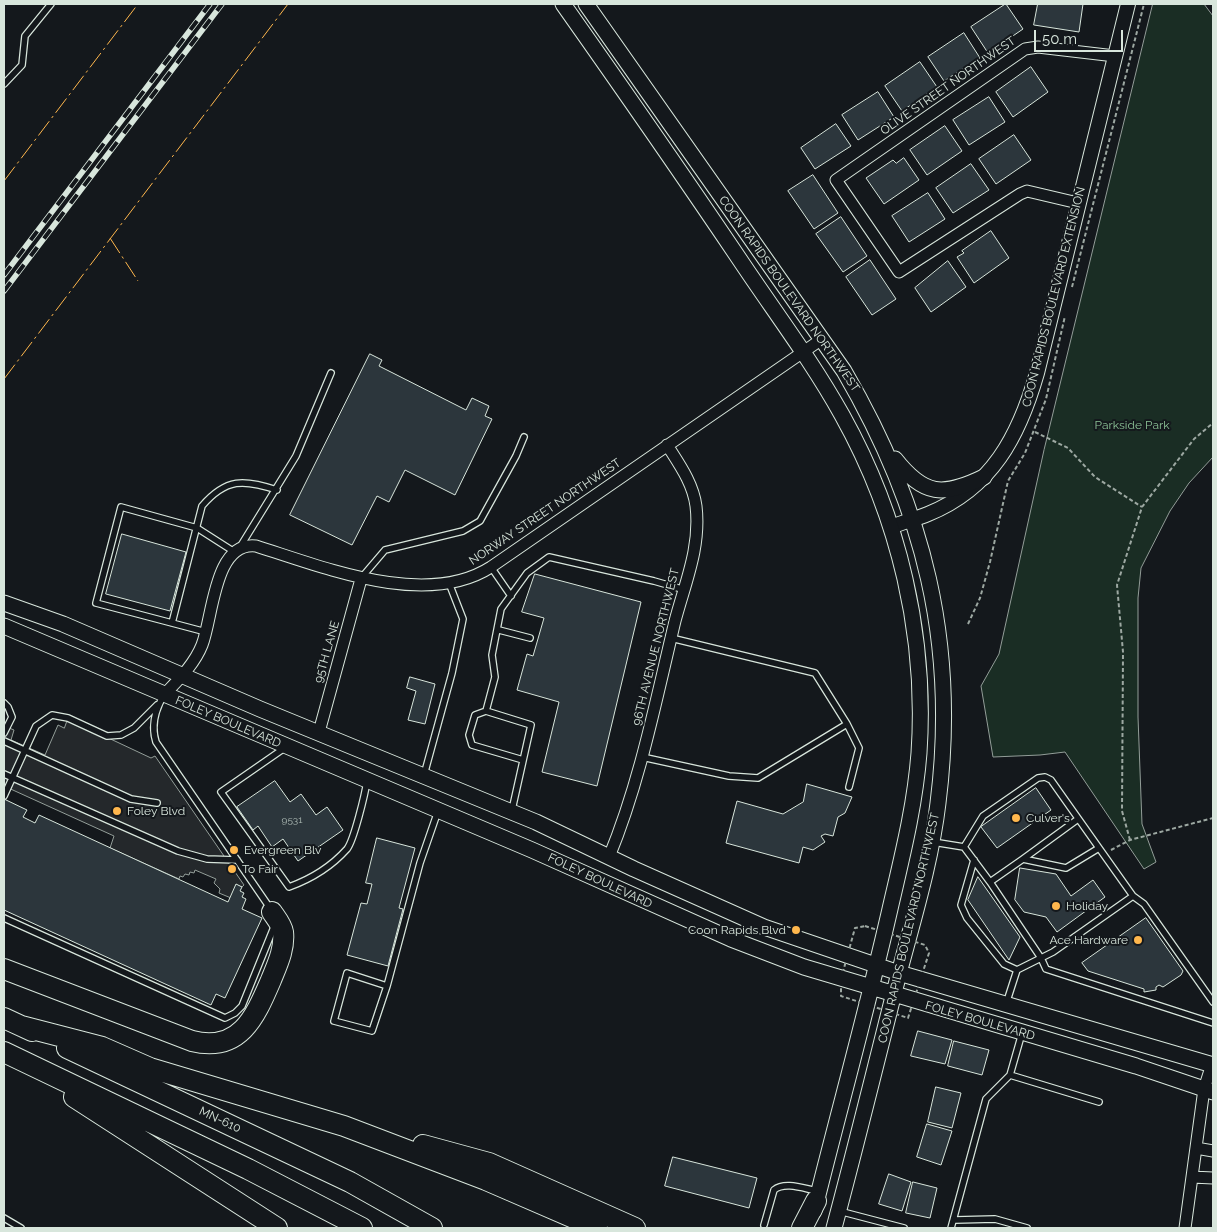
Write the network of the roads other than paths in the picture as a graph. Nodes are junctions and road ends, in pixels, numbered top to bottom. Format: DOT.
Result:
graph roads {
  1 [pos="51,4"];
  2 [pos="563,4"];
  3 [pos="586,4"];
  4 [pos="1128,4"];
  5 [pos="1115,56"];
  6 [pos="4,84"];
  7 [pos="1078,203"];
  8 [pos="822,339"];
  9 [pos="802,352"];
  10 [pos="331,373"];
  11 [pos="871,421"];
  12 [pos="524,437"];
  13 [pos="667,445"];
  14 [pos="984,477"];
  15 [pos="277,490"];
  16 [pos="913,519"];
  17 [pos="891,527"];
  18 [pos="197,528"];
  19 [pos="236,549"];
  20 [pos="491,567"];
  21 [pos="360,579"];
  22 [pos="449,583"];
  23 [pos="685,590"];
  24 [pos="511,596"];
  25 [pos="4,603"];
  26 [pos="172,623"];
  27 [pos="4,626"];
  28 [pos="499,630"];
  29 [pos="206,632"];
  30 [pos="530,638"];
  31 [pos="671,638"];
  32 [pos="182,676"];
  33 [pos="162,699"];
  34 [pos="4,703"];
  35 [pos="486,710"];
  36 [pos="847,724"];
  37 [pos="319,732"];
  38 [pos="4,733"];
  39 [pos="4,742"];
  40 [pos="286,747"];
  41 [pos="24,751"];
  42 [pos="642,757"];
  43 [pos="523,760"];
  44 [pos="4,774"];
  45 [pos="13,776"];
  46 [pos="424,777"];
  47 [pos="367,781"];
  48 [pos="850,787"];
  49 [pos="4,796"];
  50 [pos="156,803"];
  51 [pos="438,811"];
  52 [pos="512,812"];
  53 [pos="1078,819"];
  54 [pos="931,842"];
  55 [pos="964,847"];
  56 [pos="1099,848"];
  57 [pos="609,858"];
  58 [pos="237,860"];
  59 [pos="974,860"];
  60 [pos="1023,860"];
  61 [pos="990,882"];
  62 [pos="1133,896"];
  63 [pos="272,912"];
  64 [pos="4,918"];
  65 [pos="1040,958"];
  66 [pos="878,966"];
  67 [pos="4,969"];
  68 [pos="1017,970"];
  69 [pos="899,973"];
  70 [pos="386,986"];
  71 [pos="872,988"];
  72 [pos="894,995"];
  73 [pos="1213,1002"];
  74 [pos="1006,1004"];
  75 [pos="12,1022"];
  76 [pos="1213,1023"];
  77 [pos="1022,1033"];
  78 [pos="7,1053"];
  79 [pos="1213,1063"];
  80 [pos="1010,1075"];
  81 [pos="1209,1090"];
  82 [pos="1099,1102"];
  83 [pos="344,1126"];
  84 [pos="1196,1148"];
  85 [pos="1213,1152"];
  86 [pos="1192,1177"];
  87 [pos="1213,1178"];
  88 [pos="817,1196"];
  89 [pos="839,1211"];
  90 [pos="4,1218"];
  91 [pos="955,1220"];
  92 [pos="764,1225"];
  93 [pos="21,1228"];
  94 [pos="277,1228"];
  95 [pos="362,1228"];
  96 [pos="432,1228"];
  97 [pos="596,1228"];
  98 [pos="634,1228"];
  99 [pos="802,1228"];
  100 [pos="809,1228"];
  101 [pos="834,1228"];
  102 [pos="904,1228"];
  103 [pos="951,1228"];
  104 [pos="1027,1228"];
  105 [pos="1185,1228"];
  1 -- 6 [label="lane"];
  2 -- 9 [label="main road, COON RAPIDS BOULEVARD NORTHWEST"];
  3 -- 8 [label="main road, COON RAPIDS BOULEVARD NORTHWEST"];
  4 -- 5 [label="street, COON RAPIDS BOULEVARD EXTENSION"];
  5 -- 7 [label="street, COON RAPIDS BOULEVARD EXTENSION"];
  5 -- 7 [label="street, OLIVE STREET NORTHWEST"];
  7 -- 14 [label="street, COON RAPIDS BOULEVARD EXTENSION"];
  8 -- 9 [label="street, NORWAY STREET NORTHWEST"];
  8 -- 11 [label="main road, COON RAPIDS BOULEVARD NORTHWEST"];
  9 -- 13 [label="street, NORWAY STREET NORTHWEST"];
  9 -- 17 [label="main road, COON RAPIDS BOULEVARD NORTHWEST"];
  10 -- 15 [label="lane"];
  11 -- 14 [label="main road"];
  11 -- 16 [label="main road, COON RAPIDS BOULEVARD NORTHWEST"];
  12 -- 21 [label="lane"];
  13 -- 20 [label="street, NORWAY STREET NORTHWEST"];
  13 -- 23 [label="street, 96TH AVENUE NORTHWEST"];
  14 -- 16 [label="street, COON RAPIDS BOULEVARD EXTENSION"];
  15 -- 18 [label="lane"];
  15 -- 19 [label="lane"];
  16 -- 17 [label="street, COON RAPIDS BOULEVARD EXTENSION"];
  16 -- 54 [label="main road, COON RAPIDS BOULEVARD NORTHWEST"];
  17 -- 66 [label="main road, COON RAPIDS BOULEVARD NORTHWEST"];
  18 -- 19 [label="lane"];
  18 -- 26 [label="lane"];
  18 -- 26 [label="lane"];
  19 -- 21 [label="street, NORWAY STREET NORTHWEST"];
  19 -- 29 [label="street"];
  20 -- 22 [label="street, NORWAY STREET NORTHWEST"];
  20 -- 24 [label="lane"];
  21 -- 22 [label="street, NORWAY STREET NORTHWEST"];
  21 -- 37 [label="street, 95TH LANE"];
  22 -- 46 [label="lane"];
  23 -- 24 [label="lane"];
  23 -- 31 [label="street, 96TH AVENUE NORTHWEST"];
  24 -- 28 [label="lane"];
  25 -- 32 [label="main road, FOLEY BOULEVARD"];
  26 -- 29 [label="lane"];
  27 -- 33 [label="main road, FOLEY BOULEVARD"];
  28 -- 30 [label="lane"];
  28 -- 35 [label="lane"];
  29 -- 32 [label="street"];
  31 -- 36 [label="lane"];
  31 -- 42 [label="street, 96TH AVENUE NORTHWEST"];
  32 -- 33 [label="street"];
  32 -- 37 [label="main road, FOLEY BOULEVARD"];
  33 -- 40 [label="main road, FOLEY BOULEVARD"];
  33 -- 41 [label="lane"];
  33 -- 58 [label="lane"];
  34 -- 38 [label="lane"];
  35 -- 43 [label="lane"];
  35 -- 43 [label="lane"];
  36 -- 42 [label="lane"];
  36 -- 48 [label="lane"];
  37 -- 46 [label="main road, FOLEY BOULEVARD"];
  39 -- 41 [label="lane"];
  40 -- 47 [label="main road, FOLEY BOULEVARD"];
  40 -- 47 [label="lane"];
  41 -- 45 [label="lane"];
  41 -- 50 [label="lane"];
  42 -- 57 [label="street, 96TH AVENUE NORTHWEST"];
  43 -- 52 [label="lane"];
  44 -- 45 [label="lane"];
  45 -- 49 [label="lane"];
  45 -- 58 [label="lane"];
  46 -- 52 [label="main road, FOLEY BOULEVARD"];
  47 -- 51 [label="main road, FOLEY BOULEVARD"];
  51 -- 70 [label="lane"];
  51 -- 71 [label="main road, FOLEY BOULEVARD"];
  52 -- 57 [label="main road, FOLEY BOULEVARD"];
  53 -- 55 [label="lane"];
  53 -- 56 [label="lane"];
  53 -- 60 [label="lane"];
  54 -- 55 [label="lane"];
  54 -- 69 [label="main road, COON RAPIDS BOULEVARD NORTHWEST"];
  55 -- 59 [label="lane"];
  56 -- 60 [label="lane"];
  56 -- 62 [label="lane"];
  57 -- 66 [label="main road, FOLEY BOULEVARD"];
  58 -- 63 [label="lane"];
  59 -- 61 [label="lane"];
  59 -- 68 [label="lane"];
  60 -- 61 [label="lane"];
  61 -- 65 [label="lane"];
  62 -- 65 [label="lane"];
  62 -- 73 [label="lane"];
  63 -- 64 [label="lane"];
  63 -- 67 [label="highway"];
  65 -- 68 [label="lane"];
  65 -- 76 [label="lane"];
  66 -- 69 [label="main road, FOLEY BOULEVARD"];
  66 -- 71 [label="main road, COON RAPIDS BOULEVARD NORTHWEST"];
  68 -- 74 [label="lane"];
  69 -- 72 [label="main road, COON RAPIDS BOULEVARD NORTHWEST"];
  69 -- 74 [label="main road, FOLEY BOULEVARD"];
  70 -- 70 [label="lane"];
  71 -- 72 [label="main road, FOLEY BOULEVARD"];
  71 -- 88 [label="main road, COON RAPIDS BOULEVARD NORTHWEST"];
  72 -- 77 [label="main road, FOLEY BOULEVARD"];
  72 -- 89 [label="main road, COON RAPIDS BOULEVARD NORTHWEST"];
  74 -- 79 [label="main road, FOLEY BOULEVARD"];
  75 -- 83 [label="highway"];
  75 -- 96 [label="highway, MN-610"];
  77 -- 80 [label="lane"];
  77 -- 81 [label="main road, FOLEY BOULEVARD"];
  78 -- 94 [label="highway"];
  78 -- 95 [label="highway"];
  79 -- 81 [label="street"];
  80 -- 82 [label="lane"];
  80 -- 91 [label="lane"];
  81 -- 84 [label="street"];
  83 -- 97 [label="highway"];
  83 -- 98 [label="highway"];
  84 -- 85 [label="street"];
  84 -- 86 [label="street"];
  86 -- 87 [label="street"];
  86 -- 105 [label="street"];
  88 -- 92 [label="lane"];
  88 -- 99 [label="highway"];
  88 -- 100 [label="main road, COON RAPIDS BOULEVARD NORTHWEST"];
  89 -- 101 [label="main road, COON RAPIDS BOULEVARD NORTHWEST"];
  89 -- 102 [label="lane"];
  90 -- 93 [label="lane"];
  91 -- 103 [label="lane"];
  91 -- 104 [label="lane"];
}
